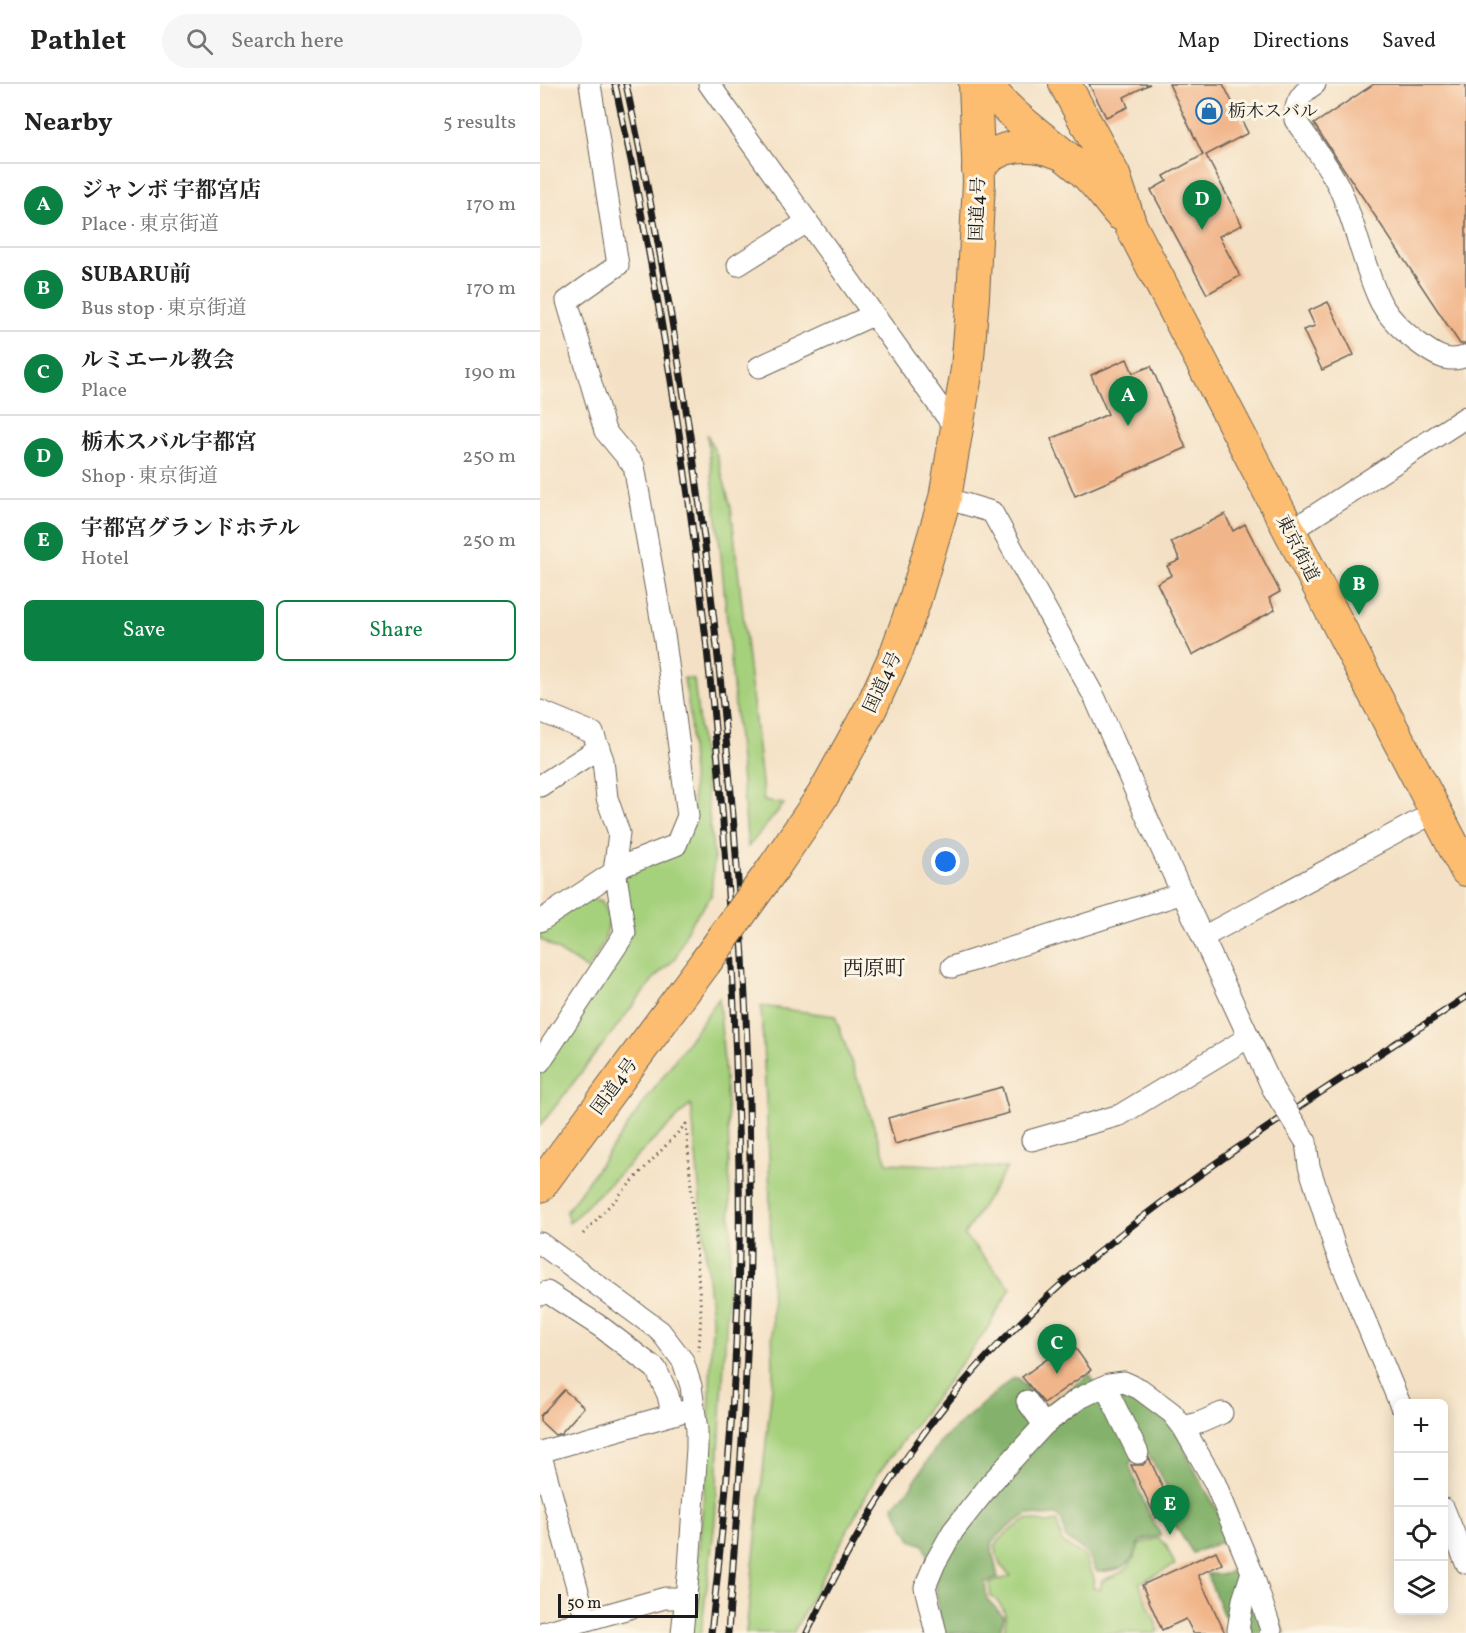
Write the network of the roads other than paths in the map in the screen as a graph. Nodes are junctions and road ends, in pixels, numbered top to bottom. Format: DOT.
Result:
graph roads {
  1 [pos="590,84"];
  2 [pos="709,84"];
  3 [pos="975,84"];
  4 [pos="986,84"];
  5 [pos="1046,84"];
  6 [pos="1065,84"];
  7 [pos="1315,84"];
  8 [pos="1071,160"];
  9 [pos="978,169"];
  10 [pos="807,222"];
  11 [pos="1131,226"];
  12 [pos="738,265"];
  13 [pos="873,315"];
  14 [pos="1466,356"];
  15 [pos="759,366"];
  16 [pos="1466,417"];
  17 [pos="957,431"];
  18 [pos="945,498"];
  19 [pos="1289,532"];
  20 [pos="540,711"];
  21 [pos="599,748"];
  22 [pos="540,786"];
  23 [pos="1435,812"];
  24 [pos="615,869"];
  25 [pos="1466,870"];
  26 [pos="1183,893"];
  27 [pos="540,921"];
  28 [pos="1203,937"];
  29 [pos="952,967"];
  30 [pos="1249,1037"];
  31 [pos="540,1062"];
  32 [pos="1032,1140"];
  33 [pos="540,1186"];
  34 [pos="540,1243"];
  35 [pos="540,1295"];
  36 [pos="1105,1386"];
  37 [pos="1398,1399"];
  38 [pos="1027,1401"];
  39 [pos="695,1409"];
  40 [pos="1222,1413"];
  41 [pos="672,1414"];
  42 [pos="1044,1425"];
  43 [pos="1184,1427"];
  44 [pos="540,1452"];
  45 [pos="1138,1453"];
  46 [pos="1448,1521"];
  47 [pos="1466,1562"];
  48 [pos="1252,1572"];
  49 [pos="686,1598"];
  50 [pos="586,1620"];
  51 [pos="925,1631"];
  52 [pos="541,1633"];
  53 [pos="682,1633"];
  54 [pos="1240,1633"];
  55 [pos="1270,1633"];
  1 -- 24 [label="street"];
  2 -- 10 [label="street"];
  3 -- 9 [label="highway, 国道4号"];
  4 -- 8 [label="highway, 東京街道"];
  5 -- 8 [label="highway, 東京街道"];
  6 -- 11 [label="highway, 東京街道"];
  7 -- 14 [label="street"];
  8 -- 9 [label="highway"];
  8 -- 11 [label="highway, 東京街道"];
  9 -- 17 [label="highway, 国道4号"];
  10 -- 12 [label="street"];
  10 -- 13 [label="street"];
  11 -- 19 [label="highway, 東京街道"];
  13 -- 15 [label="street"];
  13 -- 17 [label="street"];
  16 -- 19 [label="street"];
  17 -- 18 [label="highway, 国道4号"];
  18 -- 26 [label="street"];
  18 -- 33 [label="highway, 国道4号, bridge"];
  19 -- 23 [label="highway, 東京街道"];
  20 -- 21 [label="street"];
  21 -- 22 [label="street"];
  21 -- 24 [label="street"];
  23 -- 25 [label="highway, 東京街道"];
  23 -- 28 [label="street"];
  24 -- 27 [label="street"];
  24 -- 31 [label="street"];
  26 -- 28 [label="street"];
  26 -- 29 [label="street"];
  28 -- 30 [label="street"];
  30 -- 32 [label="street"];
  30 -- 37 [label="street, bridge"];
  34 -- 39 [label="street"];
  35 -- 41 [label="street"];
  36 -- 42 [label="street"];
  36 -- 43 [label="street"];
  36 -- 45 [label="street"];
  38 -- 42 [label="street"];
  39 -- 41 [label="street"];
  39 -- 49 [label="street"];
  40 -- 43 [label="street"];
  41 -- 44 [label="street"];
  42 -- 51 [label="street"];
  43 -- 48 [label="street"];
  44 -- 50 [label="street"];
  46 -- 47 [label="street"];
  48 -- 54 [label="street"];
  48 -- 55 [label="street"];
  49 -- 50 [label="street"];
  49 -- 53 [label="street"];
  50 -- 52 [label="street"];
}
